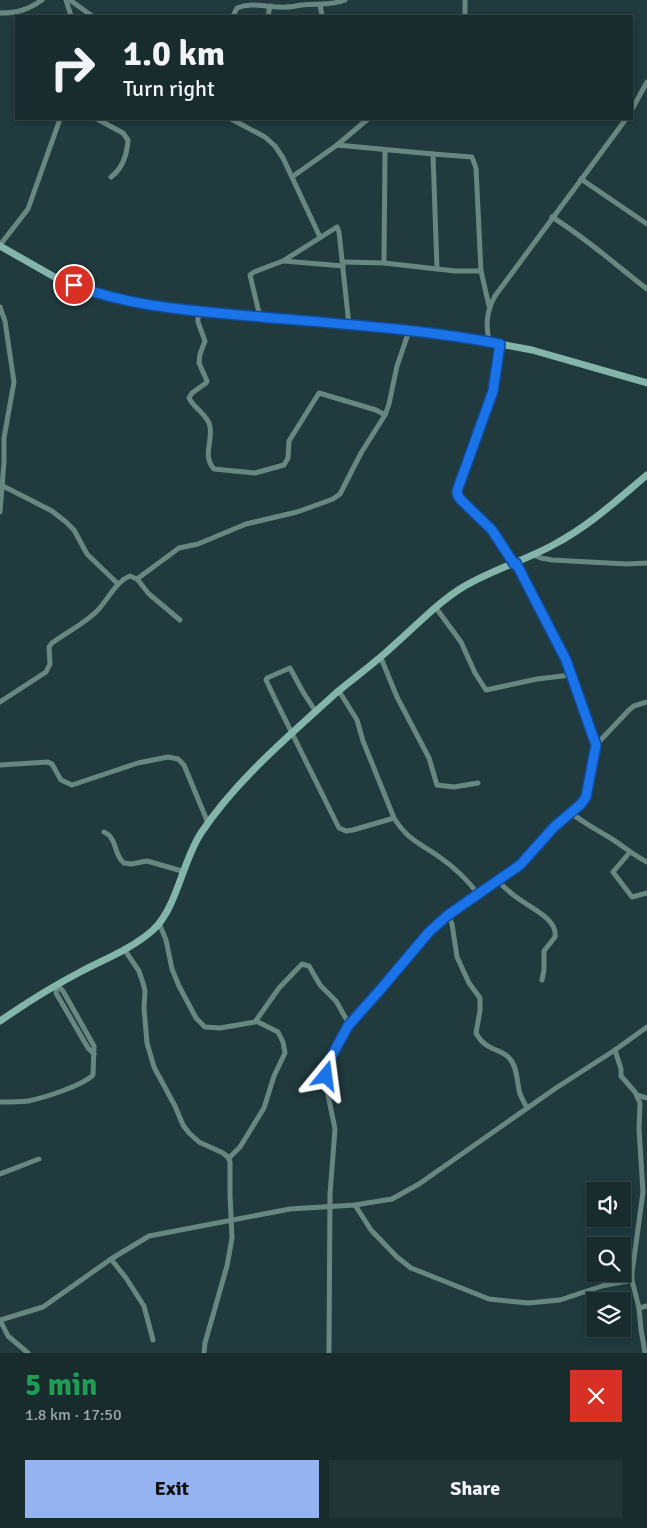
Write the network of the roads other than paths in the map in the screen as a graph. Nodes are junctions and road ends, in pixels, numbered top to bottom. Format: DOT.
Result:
graph roads {
  1 [pos="42,0"];
  2 [pos="66,0"];
  3 [pos="70,0"];
  4 [pos="345,0"];
  5 [pos="465,0"];
  6 [pos="320,5"];
  7 [pos="270,6"];
  8 [pos="0,13"];
  9 [pos="71,15"];
  10 [pos="91,15"];
  11 [pos="233,15"];
  12 [pos="268,15"];
  13 [pos="322,15"];
  14 [pos="466,15"];
  15 [pos="647,82"];
  16 [pos="633,106"];
  17 [pos="60,120"];
  18 [pos="99,120"];
  19 [pos="233,120"];
  20 [pos="367,120"];
  21 [pos="625,120"];
  22 [pos="337,145"];
  23 [pos="385,150"];
  24 [pos="433,154"];
  25 [pos="111,177"];
  26 [pos="292,177"];
  27 [pos="581,179"];
  28 [pos="552,218"];
  29 [pos="647,224"];
  30 [pos="320,237"];
  31 [pos="0,245"];
  32 [pos="283,261"];
  33 [pos="384,263"];
  34 [pos="343,264"];
  35 [pos="437,269"];
  36 [pos="481,271"];
  37 [pos="647,289"];
  38 [pos="0,306"];
  39 [pos="489,306"];
  40 [pos="198,312"];
  41 [pos="260,316"];
  42 [pos="349,324"];
  43 [pos="409,331"];
  44 [pos="489,342"];
  45 [pos="500,344"];
  46 [pos="647,383"];
  47 [pos="8,409"];
  48 [pos="0,412"];
  49 [pos="385,415"];
  50 [pos="647,475"];
  51 [pos="3,486"];
  52 [pos="0,512"];
  53 [pos="533,555"];
  54 [pos="647,562"];
  55 [pos="515,563"];
  56 [pos="137,579"];
  57 [pos="118,584"];
  58 [pos="436,608"];
  59 [pos="180,620"];
  60 [pos="381,658"];
  61 [pos="571,675"];
  62 [pos="339,691"];
  63 [pos="0,702"];
  64 [pos="647,702"];
  65 [pos="316,712"];
  66 [pos="293,733"];
  67 [pos="596,745"];
  68 [pos="0,765"];
  69 [pos="478,783"];
  70 [pos="570,812"];
  71 [pos="394,818"];
  72 [pos="208,823"];
  73 [pos="104,832"];
  74 [pos="630,852"];
  75 [pos="647,862"];
  76 [pos="182,871"];
  77 [pos="498,881"];
  78 [pos="647,893"];
  79 [pos="478,894"];
  80 [pos="448,915"];
  81 [pos="159,923"];
  82 [pos="124,949"];
  83 [pos="542,980"];
  84 [pos="57,985"];
  85 [pos="0,1020"];
  86 [pos="256,1021"];
  87 [pos="349,1024"];
  88 [pos="647,1028"];
  89 [pos="615,1050"];
  90 [pos="637,1096"];
  91 [pos="647,1098"];
  92 [pos="0,1102"];
  93 [pos="527,1108"];
  94 [pos="229,1158"];
  95 [pos="39,1159"];
  96 [pos="644,1161"];
  97 [pos="0,1174"];
  98 [pos="355,1205"];
  99 [pos="331,1206"];
  100 [pos="231,1220"];
  101 [pos="111,1259"];
  102 [pos="632,1280"];
  103 [pos="647,1306"];
  104 [pos="639,1308"];
  105 [pos="0,1320"];
  106 [pos="153,1340"];
  107 [pos="28,1353"];
  108 [pos="204,1353"];
  109 [pos="329,1353"];
  110 [pos="645,1353"];
  1 -- 8 [label="street"];
  2 -- 9 [label="street"];
  3 -- 10 [label="street"];
  4 -- 6 [label="street"];
  5 -- 14 [label="street"];
  6 -- 7 [label="street"];
  6 -- 13 [label="street"];
  7 -- 11 [label="street"];
  7 -- 12 [label="street"];
  15 -- 16 [label="street"];
  17 -- 31 [label="street"];
  18 -- 25 [label="street"];
  19 -- 26 [label="street"];
  20 -- 22 [label="street"];
  21 -- 27 [label="street"];
  22 -- 23 [label="street"];
  22 -- 26 [label="street"];
  23 -- 24 [label="street"];
  23 -- 33 [label="street"];
  24 -- 35 [label="street"];
  24 -- 36 [label="street"];
  26 -- 30 [label="street"];
  27 -- 28 [label="street"];
  27 -- 29 [label="street"];
  28 -- 37 [label="street"];
  28 -- 39 [label="street"];
  30 -- 32 [label="street"];
  30 -- 34 [label="street"];
  31 -- 40 [label="street"];
  32 -- 34 [label="street"];
  32 -- 41 [label="street"];
  33 -- 34 [label="street"];
  33 -- 35 [label="street"];
  34 -- 42 [label="street"];
  35 -- 36 [label="street"];
  36 -- 39 [label="street"];
  38 -- 47 [label="street"];
  39 -- 44 [label="street"];
  40 -- 41 [label="street"];
  40 -- 49 [label="street"];
  41 -- 42 [label="street"];
  42 -- 43 [label="street"];
  43 -- 44 [label="street"];
  43 -- 49 [label="street"];
  44 -- 45 [label="street"];
  45 -- 46 [label="street"];
  45 -- 55 [label="street"];
  47 -- 48 [label="street"];
  47 -- 51 [label="street"];
  49 -- 56 [label="street"];
  50 -- 53 [label="street"];
  51 -- 52 [label="street"];
  51 -- 57 [label="street"];
  53 -- 54 [label="street"];
  53 -- 55 [label="street"];
  55 -- 58 [label="street"];
  55 -- 61 [label="street"];
  56 -- 57 [label="street"];
  56 -- 59 [label="street"];
  57 -- 63 [label="street"];
  58 -- 60 [label="street"];
  58 -- 61 [label="street"];
  60 -- 62 [label="street"];
  60 -- 69 [label="street"];
  61 -- 67 [label="street"];
  62 -- 65 [label="street"];
  62 -- 71 [label="street"];
  64 -- 67 [label="street"];
  65 -- 66 [label="street"];
  65 -- 66 [label="street"];
  66 -- 71 [label="street"];
  66 -- 72 [label="street"];
  67 -- 70 [label="street"];
  68 -- 72 [label="street"];
  70 -- 74 [label="street"];
  70 -- 77 [label="street"];
  71 -- 79 [label="street"];
  72 -- 76 [label="street"];
  73 -- 76 [label="street"];
  74 -- 75 [label="street"];
  74 -- 78 [label="street"];
  76 -- 81 [label="street"];
  77 -- 79 [label="street"];
  77 -- 83 [label="street"];
  79 -- 80 [label="street"];
  80 -- 87 [label="street"];
  80 -- 93 [label="street"];
  81 -- 82 [label="street"];
  81 -- 86 [label="street"];
  82 -- 84 [label="street"];
  82 -- 94 [label="street"];
  84 -- 85 [label="street"];
  84 -- 92 [label="street"];
  86 -- 87 [label="street"];
  86 -- 94 [label="street"];
  87 -- 99 [label="street"];
  88 -- 89 [label="street"];
  89 -- 90 [label="street"];
  89 -- 93 [label="street"];
  90 -- 91 [label="street"];
  90 -- 96 [label="street"];
  93 -- 98 [label="street"];
  94 -- 100 [label="street"];
  95 -- 97 [label="street"];
  96 -- 102 [label="street"];
  98 -- 99 [label="street"];
  98 -- 102 [label="street"];
  99 -- 100 [label="street"];
  99 -- 109 [label="street"];
  100 -- 101 [label="street"];
  100 -- 108 [label="street"];
  101 -- 105 [label="street"];
  101 -- 106 [label="street"];
  102 -- 104 [label="street"];
  103 -- 104 [label="street"];
  104 -- 110 [label="street"];
  105 -- 107 [label="street"];
}
